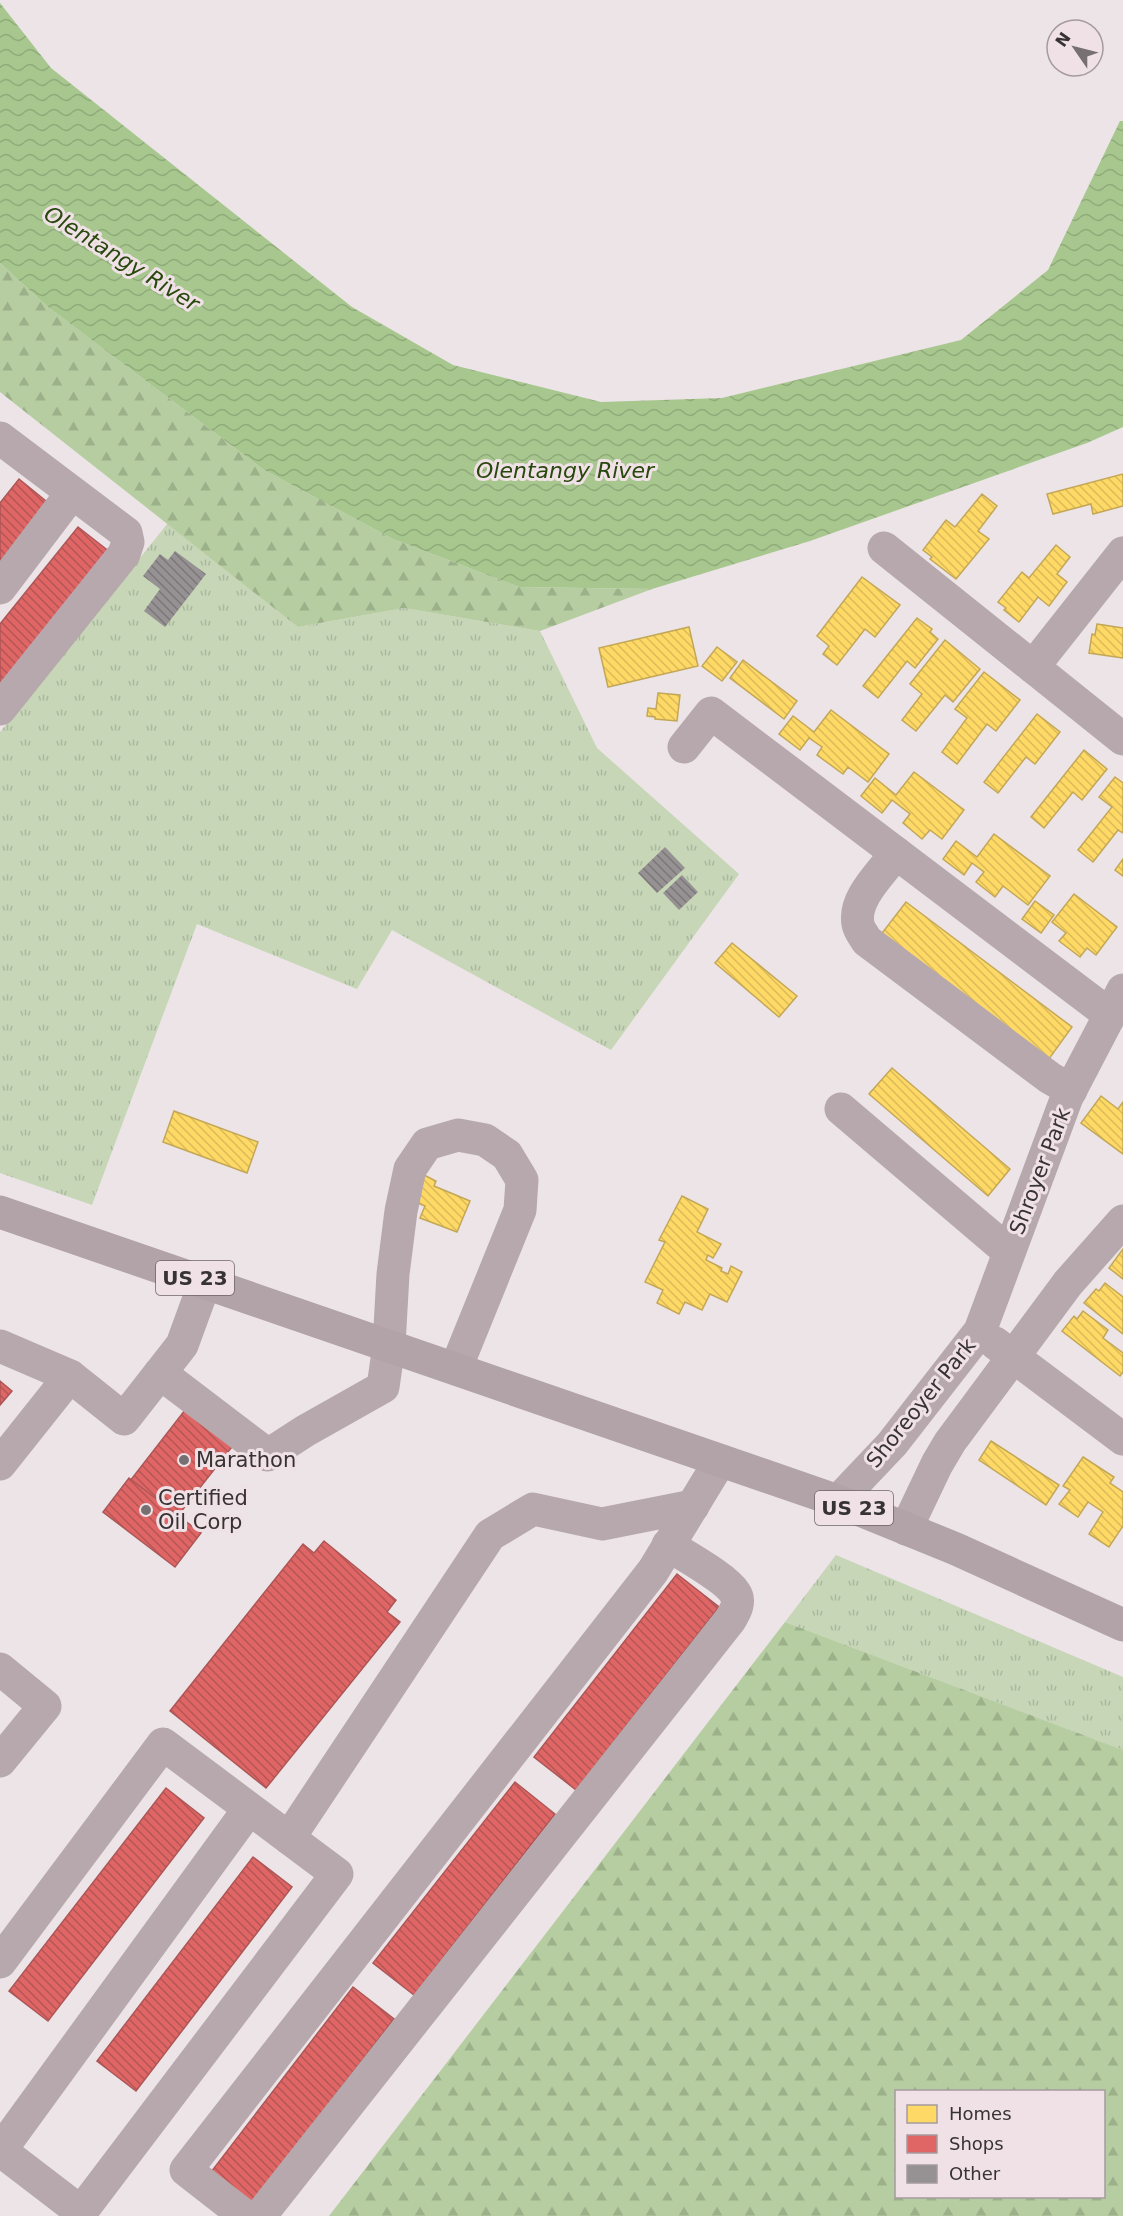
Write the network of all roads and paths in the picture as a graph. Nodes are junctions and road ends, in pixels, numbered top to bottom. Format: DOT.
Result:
graph roads {
  1 [pos="4,450"];
  2 [pos="72,493"];
  3 [pos="884,548"];
  4 [pos="1123,554"];
  5 [pos="0,588"];
  6 [pos="1033,667"];
  7 [pos="0,709"];
  8 [pos="1123,739"];
  9 [pos="684,747"];
  10 [pos="896,853"];
  11 [pos="1116,1003"];
  12 [pos="1071,1090"];
  13 [pos="842,1109"];
  14 [pos="0,1212"];
  15 [pos="1123,1221"];
  16 [pos="1009,1252"];
  17 [pos="205,1282"];
  18 [pos="980,1331"];
  19 [pos="389,1345"];
  20 [pos="0,1346"];
  21 [pos="1012,1356"];
  22 [pos="456,1368"];
  23 [pos="160,1373"];
  24 [pos="70,1376"];
  25 [pos="1121,1432"];
  26 [pos="720,1461"];
  27 [pos="0,1464"];
  28 [pos="837,1501"];
  29 [pos="693,1506"];
  30 [pos="906,1529"];
  31 [pos="669,1545"];
  32 [pos="1123,1625"];
  33 [pos="0,1669"];
  34 [pos="0,1761"];
  35 [pos="249,1809"];
  36 [pos="289,1838"];
  37 [pos="0,1962"];
  38 [pos="0,2150"];
  39 [pos="79,2214"];
  40 [pos="245,2216"];
  41 [pos="260,2216"];
  1 -- 2 [label="street"];
  2 -- 5 [label="street"];
  2 -- 7 [label="street"];
  3 -- 6 [label="street"];
  4 -- 6 [label="street"];
  6 -- 8 [label="street"];
  9 -- 10 [label="street"];
  10 -- 11 [label="street"];
  10 -- 12 [label="street"];
  11 -- 12 [label="street, Shroyer Park"];
  12 -- 16 [label="street, Shroyer Park"];
  13 -- 16 [label="street"];
  14 -- 17 [label="highway, US 23"];
  15 -- 21 [label="street, Shoreoyer Park"];
  16 -- 18 [label="street, Shroyer Park"];
  17 -- 19 [label="highway, US 23"];
  17 -- 23 [label="street"];
  18 -- 21 [label="street"];
  18 -- 28 [label="street, Shoreoyer Park"];
  19 -- 22 [label="highway, US 23"];
  19 -- 22 [label="street"];
  19 -- 23 [label="street"];
  20 -- 24 [label="street"];
  21 -- 25 [label="street"];
  21 -- 30 [label="street, Shoreoyer Park"];
  22 -- 26 [label="highway, US 23"];
  23 -- 24 [label="street"];
  24 -- 27 [label="street"];
  26 -- 28 [label="highway, US 23"];
  26 -- 29 [label="street"];
  28 -- 30 [label="highway, US 23"];
  29 -- 31 [label="street"];
  29 -- 36 [label="street"];
  30 -- 32 [label="highway, US 23"];
  31 -- 40 [label="street"];
  31 -- 41 [label="street"];
  33 -- 34 [label="street"];
  35 -- 36 [label="street"];
  35 -- 37 [label="street"];
  35 -- 38 [label="street"];
  36 -- 39 [label="street"];
  38 -- 39 [label="street"];
}
